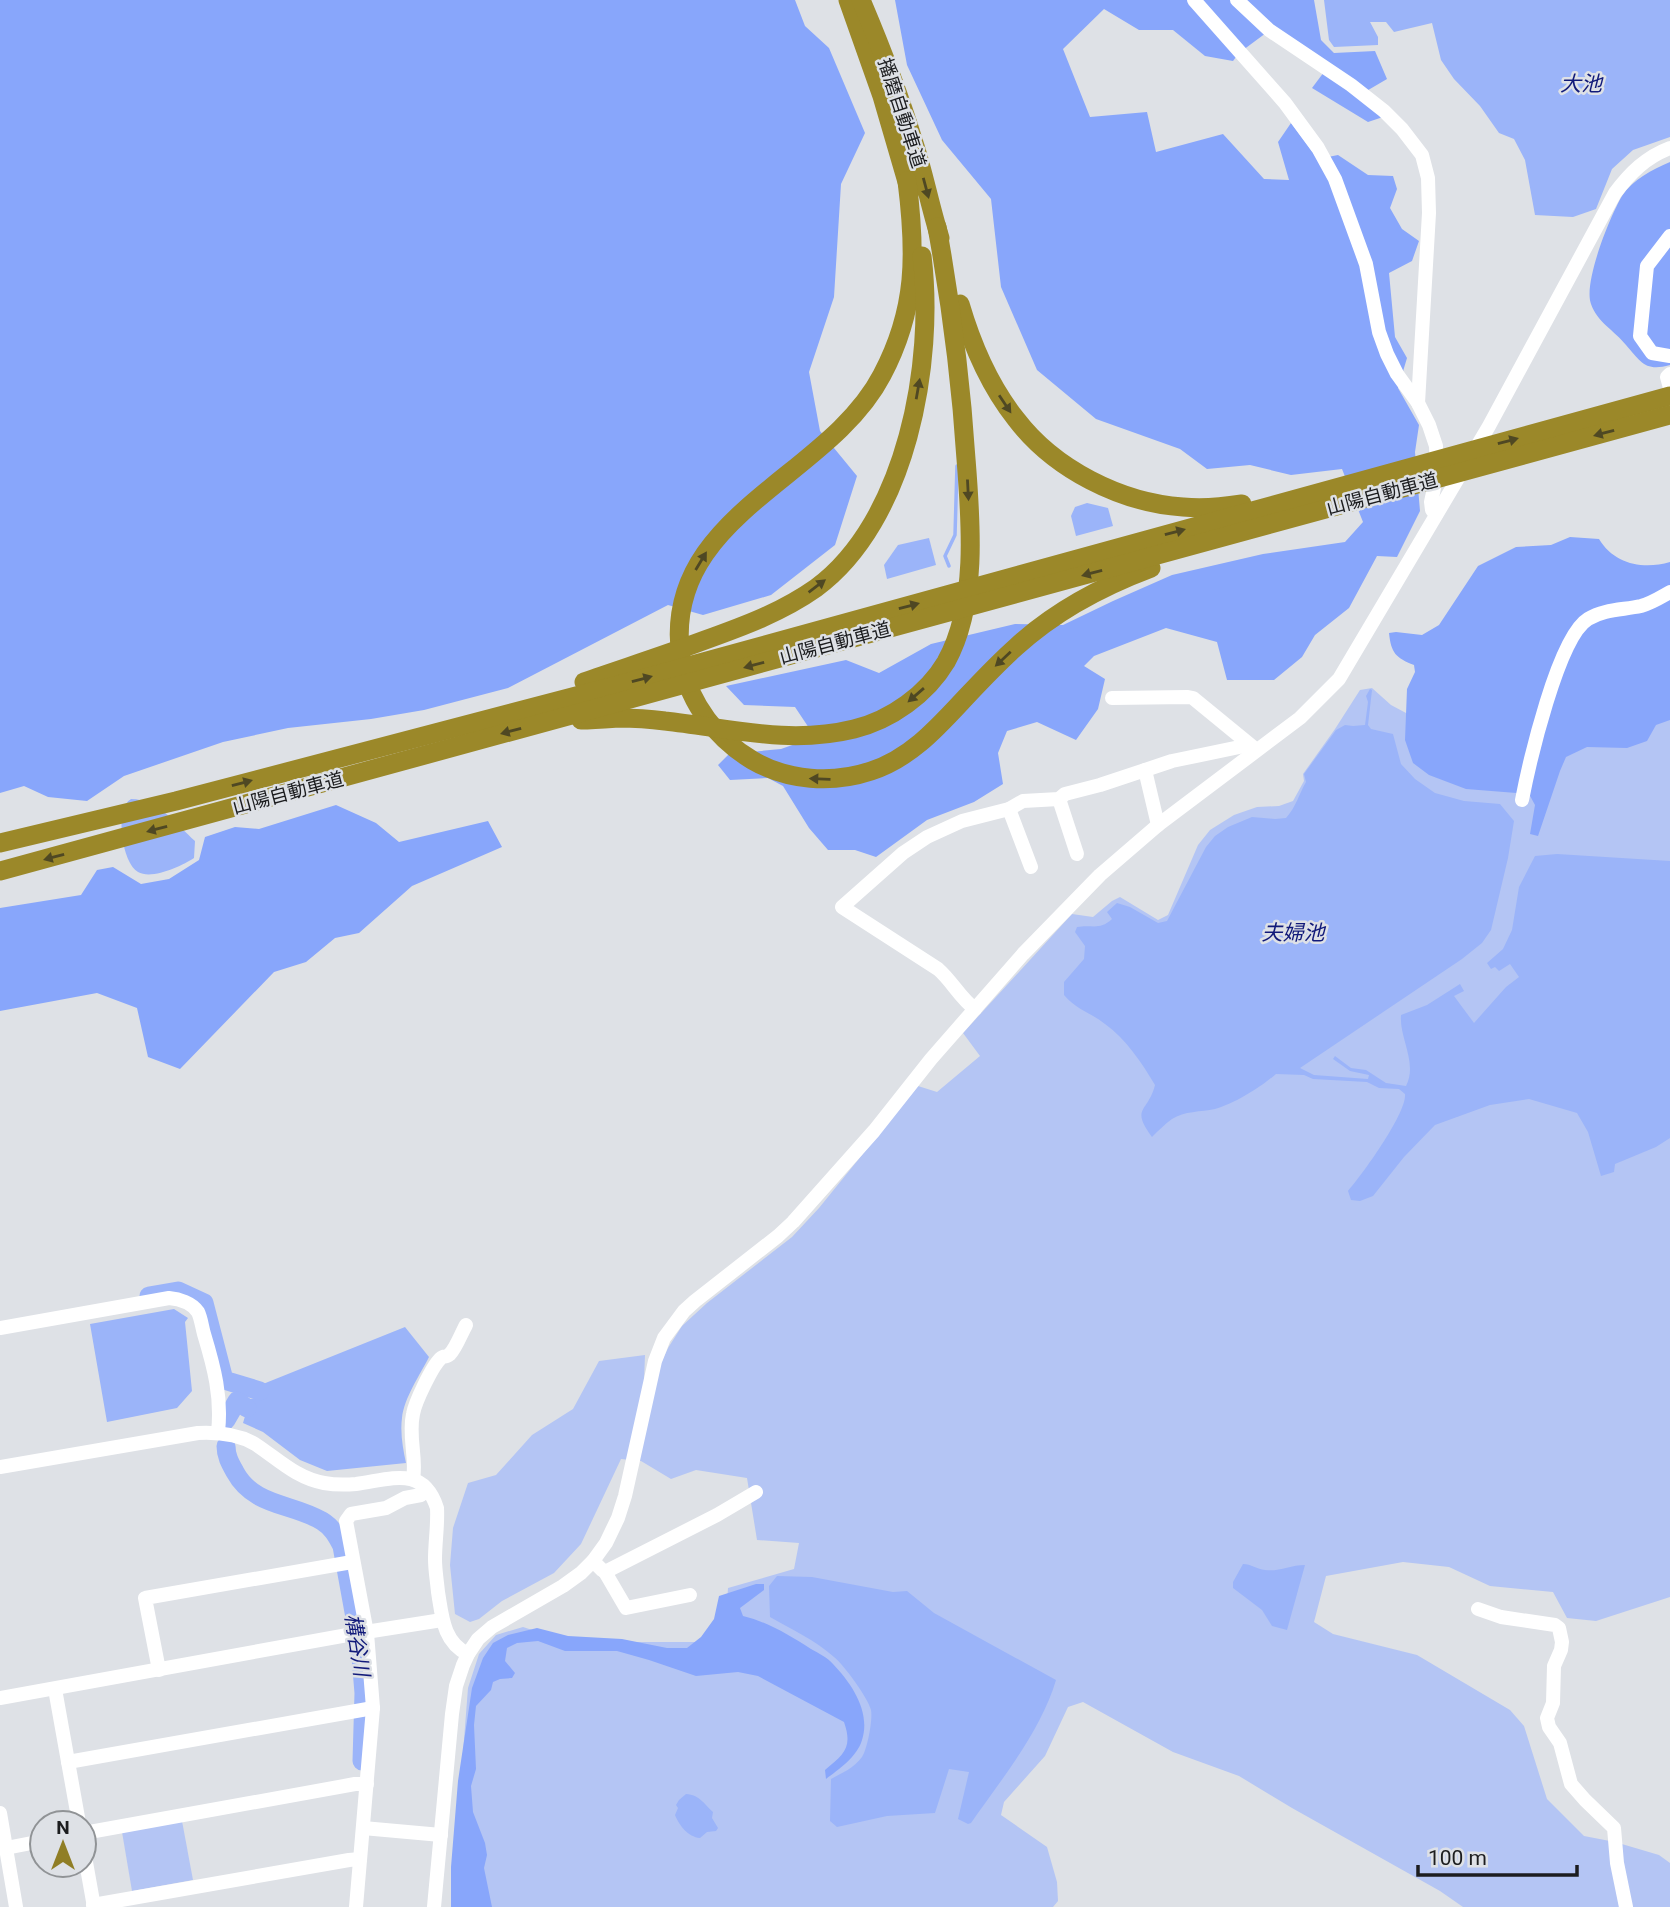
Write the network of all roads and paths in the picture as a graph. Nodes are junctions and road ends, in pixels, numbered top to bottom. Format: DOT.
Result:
graph roads {
  1 [pos="848,0"];
  2 [pos="861,0"];
  3 [pos="1194,0"];
  4 [pos="1237,0"];
  5 [pos="1670,148"];
  6 [pos="907,181"];
  7 [pos="937,228"];
  8 [pos="1670,236"];
  9 [pos="1670,356"];
  10 [pos="1670,374"];
  11 [pos="1670,388"];
  12 [pos="1670,396"];
  13 [pos="1418,403"];
  14 [pos="1670,415"];
  15 [pos="1351,494"];
  16 [pos="1315,495"];
  17 [pos="1436,515"];
  18 [pos="1276,523"];
  19 [pos="1670,592"];
  20 [pos="1112,698"];
  21 [pos="559,718"];
  22 [pos="434,733"];
  23 [pos="1253,747"];
  24 [pos="1145,770"];
  25 [pos="1059,799"];
  26 [pos="1522,800"];
  27 [pos="1009,809"];
  28 [pos="1158,825"];
  29 [pos="0,843"];
  30 [pos="1077,854"];
  31 [pos="1031,867"];
  32 [pos="0,871"];
  33 [pos="975,1009"];
  34 [pos="466,1325"];
  35 [pos="0,1328"];
  36 [pos="218,1432"];
  37 [pos="0,1467"];
  38 [pos="413,1479"];
  39 [pos="426,1489"];
  40 [pos="756,1492"];
  41 [pos="593,1561"];
  42 [pos="347,1563"];
  43 [pos="606,1572"];
  44 [pos="690,1595"];
  45 [pos="1478,1609"];
  46 [pos="442,1620"];
  47 [pos="361,1633"];
  48 [pos="468,1654"];
  49 [pos="159,1670"];
  50 [pos="55,1689"];
  51 [pos="0,1698"];
  52 [pos="367,1708"];
  53 [pos="68,1762"];
  54 [pos="362,1784"];
  55 [pos="76,1809"];
  56 [pos="0,1813"];
  57 [pos="363,1828"];
  58 [pos="98,1831"];
  59 [pos="441,1835"];
  60 [pos="28,1843"];
  61 [pos="6,1847"];
  62 [pos="356,1859"];
  63 [pos="89,1879"];
  64 [pos="94,1906"];
  65 [pos="16,1907"];
  66 [pos="356,1907"];
  67 [pos="434,1907"];
  68 [pos="1626,1907"];
  1 -- 6 [label="highway, 播磨自動車道"];
  2 -- 7 [label="highway, 播磨自動車道, one-way"];
  3 -- 13 [label="street"];
  4 -- 13 [label="street"];
  5 -- 17 [label="street"];
  18 -- 6 [label="highway, one-way"];
  22 -- 6 [label="highway, one-way"];
  7 -- 16 [label="highway, one-way"];
  7 -- 21 [label="highway, one-way"];
  8 -- 9 [label="street"];
  10 -- 11 [label="street"];
  15 -- 12 [label="highway, 山陽自動車道, one-way"];
  13 -- 17 [label="street"];
  14 -- 15 [label="highway, 山陽自動車道, one-way"];
  15 -- 16 [label="highway, 山陽自動車道"];
  15 -- 18 [label="highway, 山陽自動車道"];
  22 -- 16 [label="highway, 山陽自動車道, one-way"];
  17 -- 23 [label="street"];
  18 -- 21 [label="highway, 山陽自動車道, one-way"];
  19 -- 26 [label="street"];
  20 -- 23 [label="street"];
  21 -- 32 [label="highway, 山陽自動車道, one-way"];
  29 -- 22 [label="highway, 山陽自動車道, one-way"];
  23 -- 24 [label="street"];
  23 -- 28 [label="street"];
  24 -- 25 [label="street"];
  24 -- 28 [label="street"];
  25 -- 27 [label="street"];
  25 -- 30 [label="street"];
  27 -- 31 [label="street"];
  27 -- 33 [label="street"];
  28 -- 33 [label="street"];
  33 -- 41 [label="street"];
  34 -- 38 [label="street"];
  35 -- 36 [label="street"];
  36 -- 37 [label="street"];
  36 -- 38 [label="street"];
  38 -- 39 [label="street"];
  39 -- 42 [label="street"];
  39 -- 46 [label="street"];
  40 -- 43 [label="street"];
  41 -- 43 [label="street"];
  41 -- 48 [label="street"];
  42 -- 47 [label="street"];
  42 -- 49 [label="street"];
  43 -- 44 [label="street"];
  45 -- 68 [label="street"];
  46 -- 47 [label="street"];
  46 -- 48 [label="street"];
  47 -- 49 [label="street"];
  47 -- 52 [label="street"];
  48 -- 59 [label="street"];
  49 -- 50 [label="street"];
  50 -- 51 [label="street"];
  50 -- 53 [label="street"];
  52 -- 53 [label="street"];
  52 -- 54 [label="street"];
  53 -- 55 [label="street"];
  54 -- 57 [label="street"];
  54 -- 58 [label="street"];
  56 -- 61 [label="street"];
  57 -- 59 [label="street"];
  57 -- 62 [label="street"];
  59 -- 67 [label="street"];
  60 -- 61 [label="street"];
  61 -- 65 [label="street"];
  62 -- 64 [label="street"];
  62 -- 66 [label="street"];
  63 -- 64 [label="street"];
}
